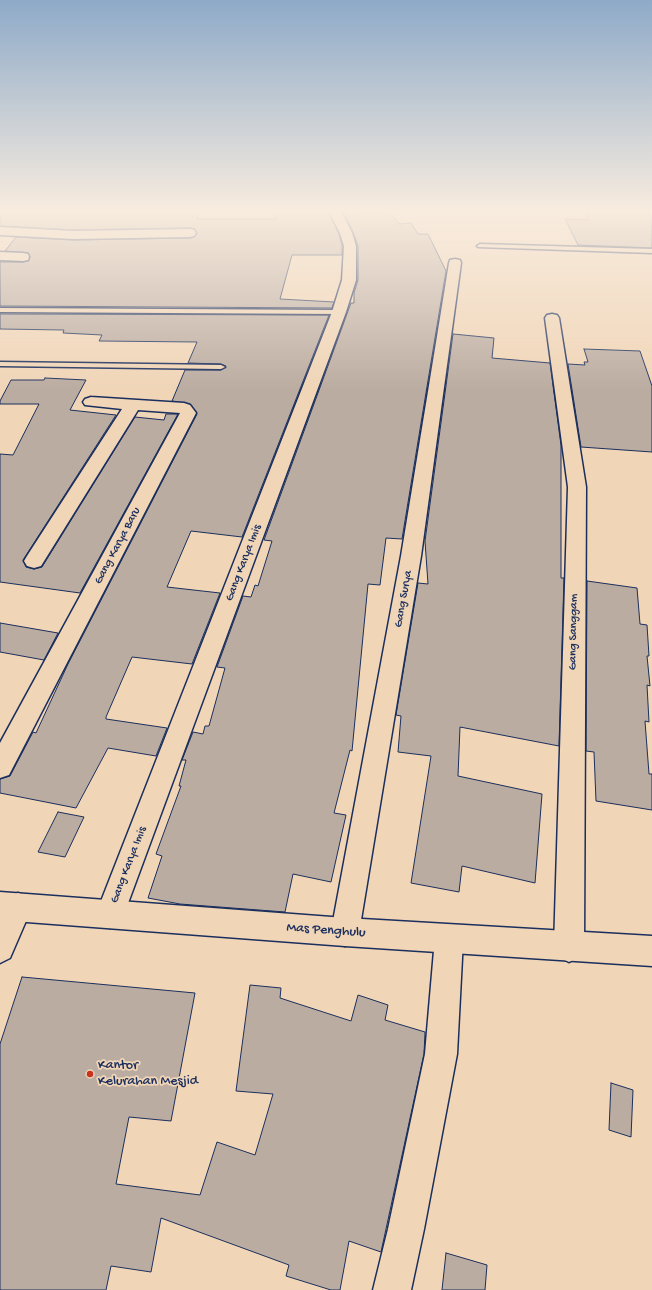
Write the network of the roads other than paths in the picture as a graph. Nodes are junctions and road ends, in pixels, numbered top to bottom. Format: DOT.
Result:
graph roads {
  1 [pos="349,269"];
  2 [pos="454,269"];
  3 [pos="0,310"];
  4 [pos="339,312"];
  5 [pos="552,318"];
  6 [pos="0,364"];
  7 [pos="221,367"];
  8 [pos="91,402"];
  9 [pos="132,406"];
  10 [pos="34,560"];
  11 [pos="0,767"];
  12 [pos="9,907"];
  13 [pos="110,914"];
  14 [pos="344,932"];
  15 [pos="449,939"];
  16 [pos="569,947"];
  17 [pos="0,948"];
  18 [pos="652,951"];
  19 [pos="392,1290"];
  1 -- 4 [label="street, Gang Karya Imis"];
  2 -- 14 [label="street, Gang Surya"];
  3 -- 4 [label="lane"];
  4 -- 13 [label="street, Gang Karya Imis"];
  5 -- 16 [label="street, Gang Sanggam"];
  6 -- 7 [label="lane"];
  8 -- 9 [label="street, Gang Karya Baru"];
  9 -- 10 [label="street"];
  9 -- 11 [label="street, Gang Karya Baru"];
  12 -- 13 [label="street, Mas Penghulu"];
  12 -- 17 [label="street"];
  13 -- 14 [label="street, Mas Penghulu"];
  14 -- 15 [label="street, Mas Penghulu"];
  15 -- 16 [label="street, Mas Penghulu"];
  15 -- 19 [label="street"];
  16 -- 18 [label="street, Mas Penghulu"];
}
